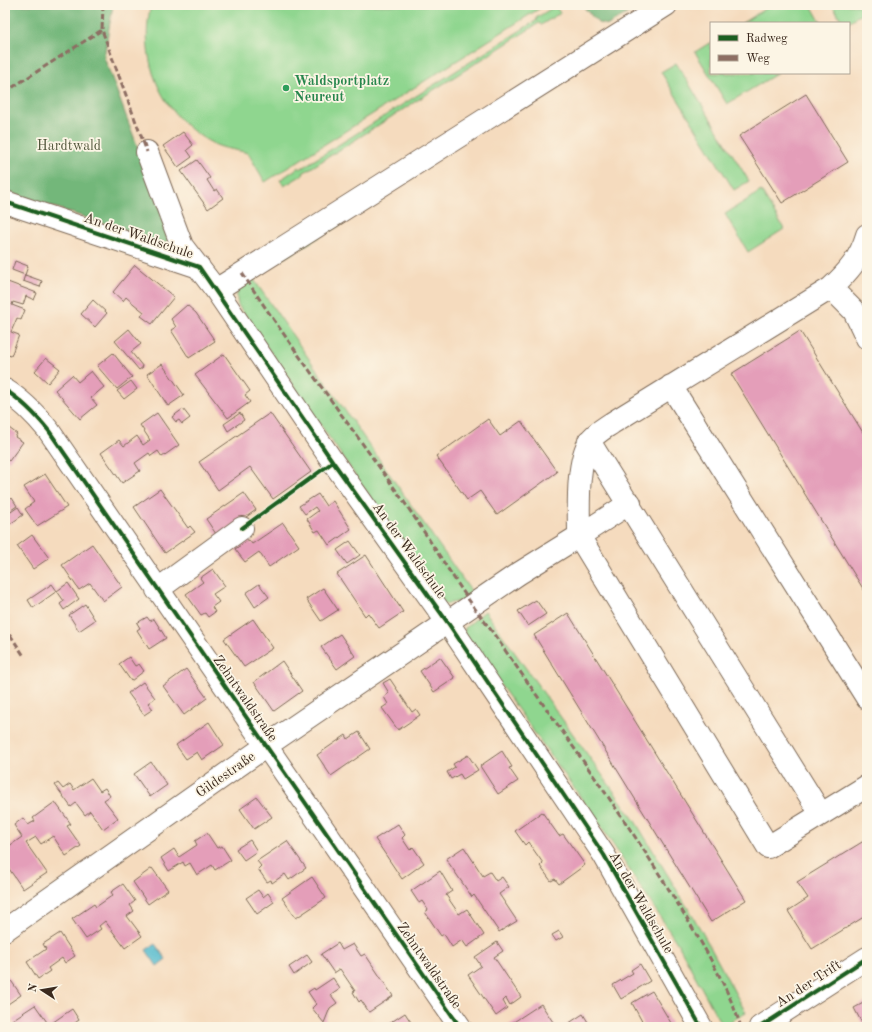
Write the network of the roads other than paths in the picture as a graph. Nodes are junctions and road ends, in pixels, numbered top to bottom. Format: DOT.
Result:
graph roads {
  1 [pos="666,5"];
  2 [pos="147,152"];
  3 [pos="5,202"];
  4 [pos="867,236"];
  5 [pos="199,267"];
  6 [pos="831,288"];
  7 [pos="216,290"];
  8 [pos="867,338"];
  9 [pos="671,386"];
  10 [pos="5,390"];
  11 [pos="589,441"];
  12 [pos="630,503"];
  13 [pos="242,528"];
  14 [pos="578,536"];
  15 [pos="158,590"];
  16 [pos="448,623"];
  17 [pos="867,698"];
  18 [pos="266,746"];
  19 [pos="867,786"];
  20 [pos="822,814"];
  21 [pos="5,930"];
  22 [pos="867,958"];
  23 [pos="460,1027"];
  24 [pos="701,1027"];
  25 [pos="760,1027"];
  1 -- 7 [label="street"];
  2 -- 5 [label="street"];
  3 -- 5 [label="street, An der Waldschule"];
  4 -- 6 [label="street"];
  5 -- 7 [label="street, An der Waldschule"];
  6 -- 8 [label="street"];
  6 -- 9 [label="street"];
  7 -- 16 [label="street, An der Waldschule"];
  9 -- 11 [label="street"];
  9 -- 17 [label="street"];
  10 -- 15 [label="street, Zehntwaldstraße"];
  11 -- 12 [label="street"];
  11 -- 14 [label="street"];
  12 -- 14 [label="street, Gildestraße"];
  12 -- 20 [label="street"];
  13 -- 15 [label="street"];
  14 -- 16 [label="street, Gildestraße"];
  14 -- 20 [label="street"];
  15 -- 18 [label="street, Zehntwaldstraße"];
  16 -- 18 [label="street, Gildestraße"];
  16 -- 24 [label="street, An der Waldschule"];
  18 -- 21 [label="street, Gildestraße"];
  18 -- 23 [label="street, Zehntwaldstraße"];
  19 -- 20 [label="street"];
  22 -- 25 [label="street, An der Trift"];
}
